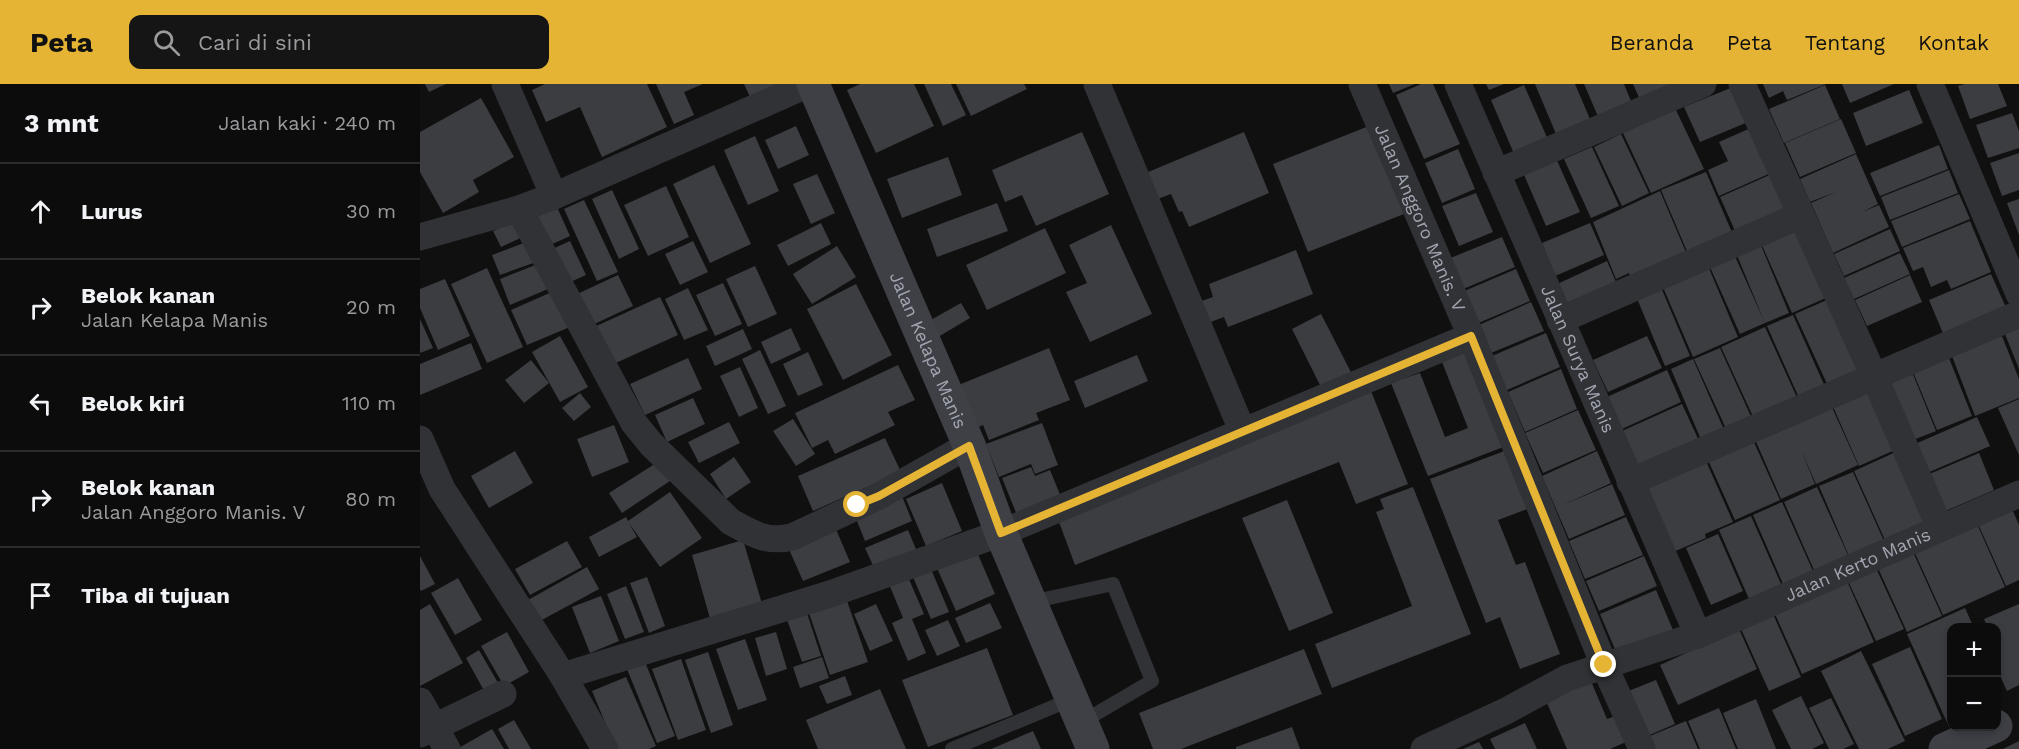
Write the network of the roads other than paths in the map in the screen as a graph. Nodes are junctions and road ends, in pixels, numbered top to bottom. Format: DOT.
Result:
graph roads {
  1 [pos="505,84"];
  2 [pos="808,84"];
  3 [pos="813,84"];
  4 [pos="1097,84"];
  5 [pos="1362,84"];
  6 [pos="1458,84"];
  7 [pos="1703,84"];
  8 [pos="1742,84"];
  9 [pos="1930,84"];
  10 [pos="1496,173"];
  11 [pos="554,196"];
  12 [pos="519,210"];
  13 [pos="1801,215"];
  14 [pos="420,237"];
  15 [pos="2019,294"];
  16 [pos="2019,314"];
  17 [pos="1560,320"];
  18 [pos="1471,336"];
  19 [pos="1874,376"];
  20 [pos="1242,430"];
  21 [pos="420,439"];
  22 [pos="969,446"];
  23 [pos="1630,482"];
  24 [pos="2019,494"];
  25 [pos="1940,528"];
  26 [pos="1001,533"];
  27 [pos="1031,603"];
  28 [pos="1698,635"];
  29 [pos="1604,665"];
  30 [pos="563,675"];
  31 [pos="503,694"];
  32 [pos="420,701"];
  33 [pos="2019,717"];
  34 [pos="1082,723"];
  35 [pos="2001,724"];
  36 [pos="1985,731"];
  37 [pos="433,736"];
  38 [pos="605,749"];
  39 [pos="952,749"];
  40 [pos="1424,749"];
  41 [pos="1642,749"];
  42 [pos="1945,749"];
  1 -- 11 [label="street"];
  2 -- 11 [label="street"];
  3 -- 22 [label="street, Jalan Kelapa Manis"];
  4 -- 20 [label="street"];
  5 -- 18 [label="street, Jalan Anggoro Manis. V"];
  6 -- 10 [label="street, Jalan Surya Manis"];
  7 -- 10 [label="street"];
  8 -- 13 [label="street"];
  9 -- 15 [label="street"];
  10 -- 17 [label="street, Jalan Surya Manis"];
  11 -- 12 [label="street"];
  12 -- 14 [label="street"];
  12 -- 22 [label="street"];
  13 -- 17 [label="street"];
  13 -- 19 [label="street"];
  16 -- 19 [label="street"];
  17 -- 23 [label="street, Jalan Surya Manis"];
  18 -- 20 [label="street"];
  18 -- 29 [label="street, Jalan Anggoro Manis. V"];
  19 -- 23 [label="street"];
  19 -- 25 [label="street"];
  20 -- 26 [label="street"];
  21 -- 30 [label="street"];
  22 -- 26 [label="street, Jalan Kelapa Manis"];
  23 -- 28 [label="street, Jalan Surya Manis"];
  24 -- 25 [label="street, Jalan Kerto Manis"];
  25 -- 28 [label="street, Jalan Kerto Manis"];
  26 -- 27 [label="street, Jalan Kelapa Manis"];
  26 -- 30 [label="street"];
  27 -- 34 [label="street, Jalan Kelapa Manis"];
  27 -- 34 [label="lane"];
  28 -- 29 [label="street, Jalan Kerto Manis"];
  29 -- 40 [label="street, Jalan Kerto Manis"];
  29 -- 41 [label="street, Jalan Anggoro Manis. V"];
  30 -- 38 [label="street"];
  31 -- 37 [label="street"];
  32 -- 37 [label="street"];
  33 -- 35 [label="street"];
  34 -- 39 [label="lane"];
  36 -- 42 [label="street"];
}
